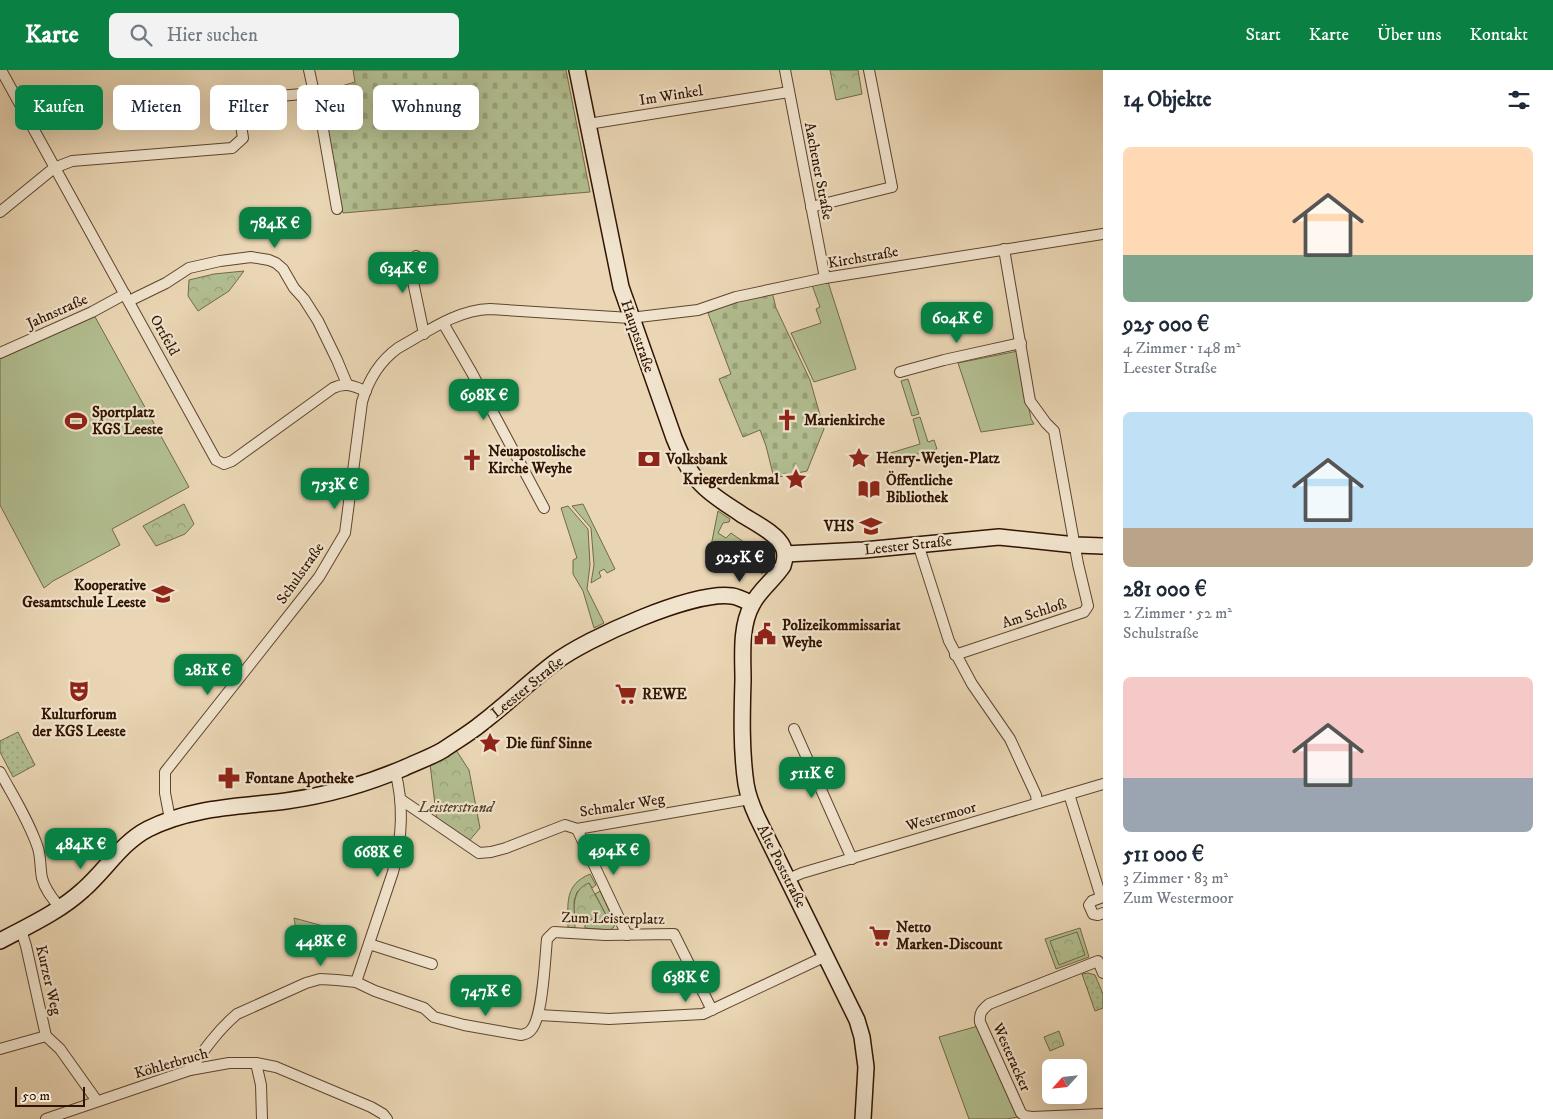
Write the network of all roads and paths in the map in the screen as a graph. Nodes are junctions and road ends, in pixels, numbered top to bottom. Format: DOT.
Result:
graph roads {
  1 [pos="1,70"];
  2 [pos="309,70"];
  3 [pos="577,70"];
  4 [pos="785,70"];
  5 [pos="869,70"];
  6 [pos="312,85"];
  7 [pos="789,92"];
  8 [pos="297,94"];
  9 [pos="588,124"];
  10 [pos="323,130"];
  11 [pos="54,168"];
  12 [pos="810,207"];
  13 [pos="337,209"];
  14 [pos="0,212"];
  15 [pos="1103,234"];
  16 [pos="1004,249"];
  17 [pos="416,256"];
  18 [pos="825,278"];
  19 [pos="127,298"];
  20 [pos="630,318"];
  21 [pos="443,323"];
  22 [pos="424,334"];
  23 [pos="1021,343"];
  24 [pos="0,353"];
  25 [pos="900,372"];
  26 [pos="347,384"];
  27 [pos="366,391"];
  28 [pos="544,508"];
  29 [pos="918,544"];
  30 [pos="1076,545"];
  31 [pos="1103,546"];
  32 [pos="785,554"];
  33 [pos="752,604"];
  34 [pos="955,655"];
  35 [pos="794,729"];
  36 [pos="0,772"];
  37 [pos="395,772"];
  38 [pos="1103,784"];
  39 [pos="1069,794"];
  40 [pos="400,799"];
  41 [pos="750,799"];
  42 [pos="1038,804"];
  43 [pos="170,819"];
  44 [pos="577,829"];
  45 [pos="852,859"];
  46 [pos="788,879"];
  47 [pos="1102,897"];
  48 [pos="60,908"];
  49 [pos="1103,913"];
  50 [pos="21,930"];
  51 [pos="627,935"];
  52 [pos="0,941"];
  53 [pos="369,944"];
  54 [pos="826,956"];
  55 [pos="432,964"];
  56 [pos="1103,973"];
  57 [pos="356,982"];
  58 [pos="712,1010"];
  59 [pos="539,1016"];
  60 [pos="46,1036"];
  61 [pos="0,1050"];
  62 [pos="256,1063"];
  63 [pos="269,1065"];
  64 [pos="190,1070"];
  65 [pos="261,1085"];
  66 [pos="97,1101"];
  67 [pos="1103,1114"];
  68 [pos="46,1119"];
  69 [pos="262,1119"];
  70 [pos="386,1119"];
  71 [pos="863,1119"];
  1 -- 11 [label="street, Ortfeld"];
  2 -- 6 [label="street"];
  3 -- 9 [label="street, Hauptstraße"];
  4 -- 7 [label="street, Aachener Straße"];
  5 -- 12 [label="street"];
  7 -- 9 [label="street, Im Winkel"];
  7 -- 12 [label="street, Aachener Straße"];
  8 -- 11 [label="street"];
  9 -- 20 [label="street, Hauptstraße"];
  10 -- 13 [label="street"];
  11 -- 14 [label="street"];
  11 -- 19 [label="street, Ortfeld"];
  12 -- 18 [label="street, Aachener Straße"];
  15 -- 16 [label="street, Kirchstraße"];
  16 -- 18 [label="street, Kirchstraße"];
  16 -- 23 [label="street, Am Schloß"];
  17 -- 22 [label="street"];
  18 -- 20 [label="street, Kirchstraße"];
  19 -- 24 [label="street, Jahnstraße"];
  19 -- 26 [label="street, Jahnstraße"];
  19 -- 26 [label="street, Ortfeld"];
  20 -- 21 [label="street, Schulstraße"];
  20 -- 32 [label="street, Hauptstraße"];
  21 -- 22 [label="street, Schulstraße"];
  21 -- 28 [label="street"];
  22 -- 27 [label="street, Schulstraße"];
  23 -- 25 [label="street"];
  23 -- 30 [label="street, Am Schloß"];
  26 -- 27 [label="street"];
  27 -- 43 [label="street, Schulstraße"];
  29 -- 30 [label="street, Leester Straße"];
  29 -- 32 [label="street, Leester Straße"];
  29 -- 34 [label="street"];
  30 -- 31 [label="street, Leester Straße"];
  30 -- 34 [label="street, Am Schloß"];
  32 -- 33 [label="street"];
  33 -- 37 [label="street, Leester Straße"];
  33 -- 41 [label="street, Alte Poststraße"];
  34 -- 42 [label="street"];
  35 -- 45 [label="street"];
  36 -- 48 [label="street"];
  37 -- 40 [label="street"];
  37 -- 43 [label="street, Leester Straße"];
  38 -- 39 [label="street, Westermoor"];
  39 -- 42 [label="street, Westermoor"];
  39 -- 47 [label="street"];
  40 -- 44 [label="street, Schmaler Weg"];
  40 -- 53 [label="street"];
  41 -- 44 [label="street, Schmaler Weg"];
  41 -- 46 [label="street, Alte Poststraße"];
  42 -- 45 [label="street, Westermoor"];
  43 -- 48 [label="street, Leester Straße"];
  44 -- 51 [label="street"];
  45 -- 46 [label="street, Westermoor"];
  46 -- 54 [label="street, Alte Poststraße"];
  47 -- 49 [label="street"];
  48 -- 50 [label="street, Leester Straße"];
  50 -- 52 [label="street, Leester Straße"];
  50 -- 60 [label="street, Kurzer Weg"];
  51 -- 58 [label="street, Zum Leisterplatz"];
  51 -- 59 [label="street, Zum Leisterplatz"];
  53 -- 55 [label="street"];
  53 -- 57 [label="street"];
  54 -- 58 [label="street"];
  54 -- 71 [label="street, Alte Poststraße"];
  56 -- 67 [label="street, Westeracker"];
  57 -- 59 [label="street"];
  57 -- 64 [label="street"];
  58 -- 59 [label="street"];
  60 -- 61 [label="street, Kurzer Weg"];
  60 -- 66 [label="street, Kurzer Weg"];
  62 -- 63 [label="street, Köhlerbruch"];
  62 -- 64 [label="street, Köhlerbruch"];
  62 -- 65 [label="street"];
  63 -- 65 [label="street"];
  63 -- 70 [label="street, Köhlerbruch"];
  64 -- 66 [label="street, Köhlerbruch"];
  65 -- 69 [label="street"];
  66 -- 68 [label="street, Köhlerbruch"];
}
